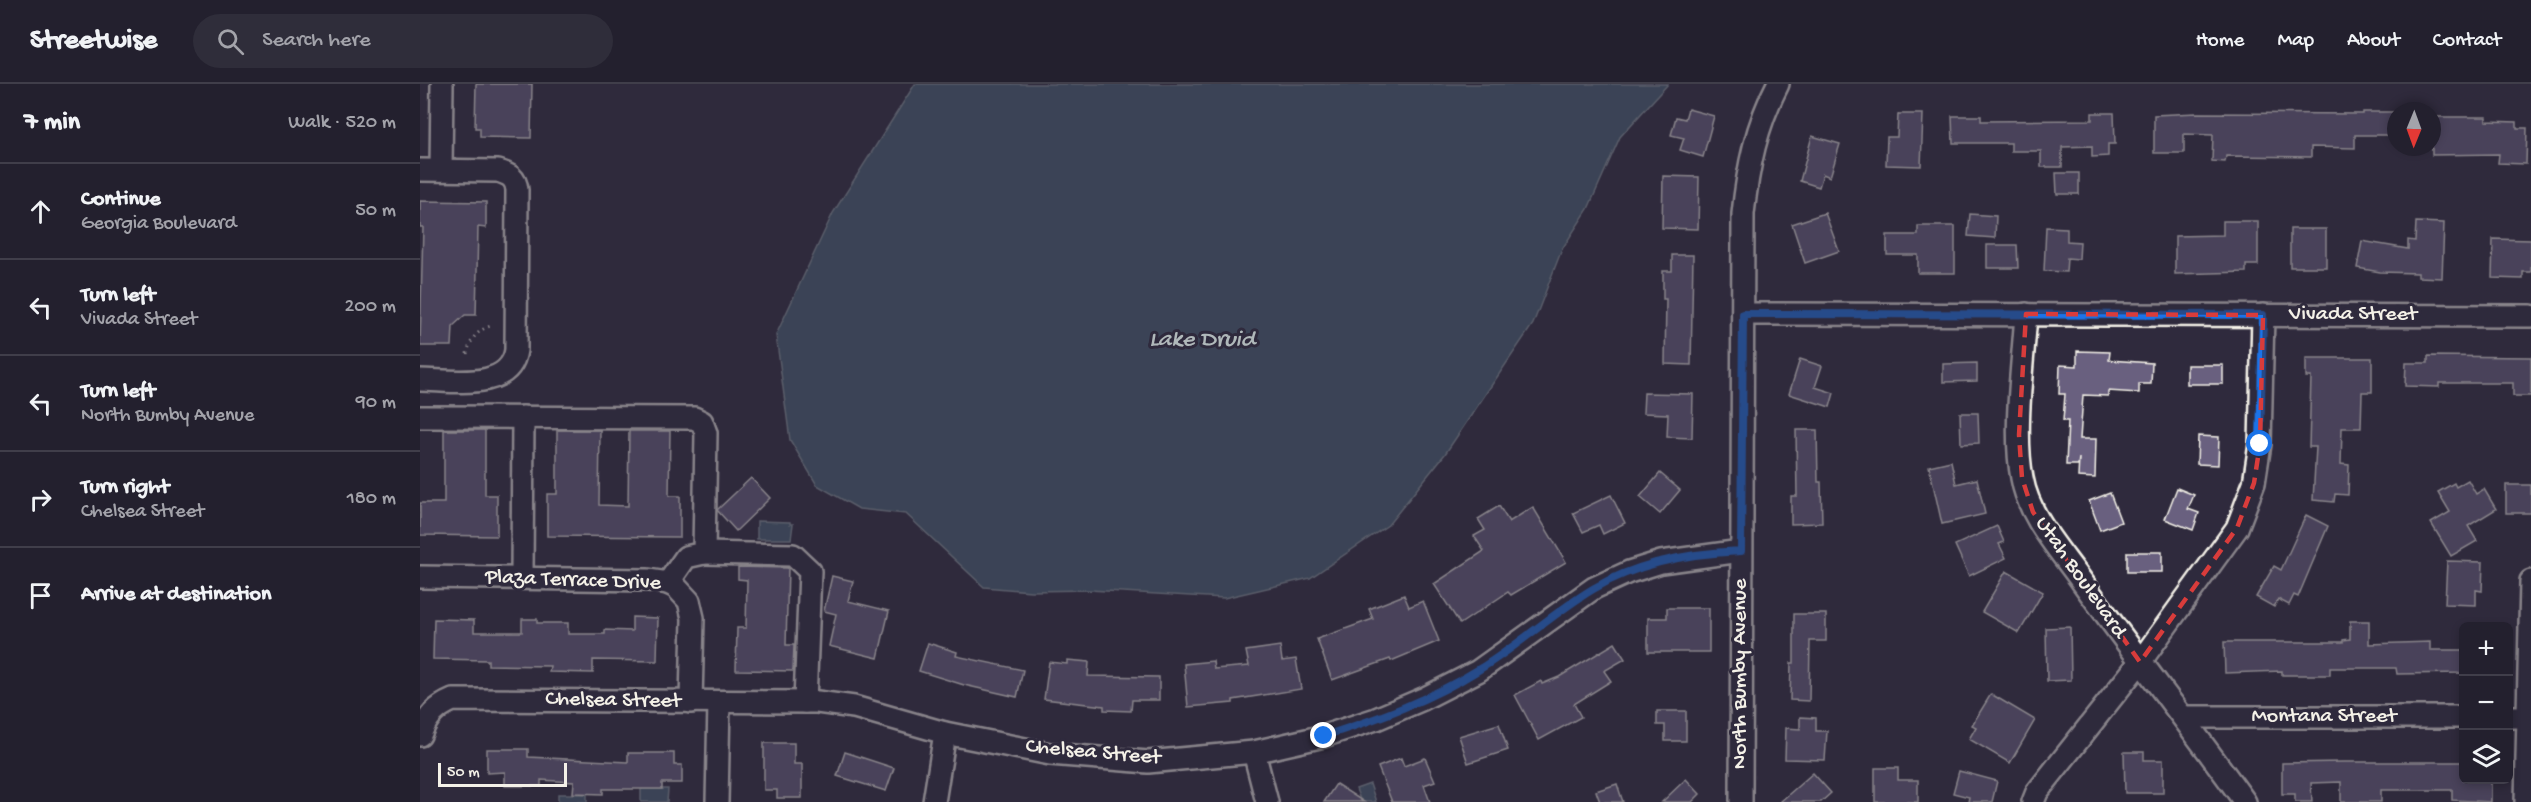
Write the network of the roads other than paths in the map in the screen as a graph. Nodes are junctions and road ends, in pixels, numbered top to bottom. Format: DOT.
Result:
graph roads {
  1 [pos="442,84"];
  2 [pos="1778,84"];
  3 [pos="430,170"];
  4 [pos="1743,314"];
  5 [pos="2026,314"];
  6 [pos="2263,315"];
  7 [pos="2531,315"];
  8 [pos="420,380"];
  9 [pos="420,417"];
  10 [pos="523,417"];
  11 [pos="1741,551"];
  12 [pos="704,553"];
  13 [pos="420,578"];
  14 [pos="522,579"];
  15 [pos="2530,582"];
  16 [pos="668,583"];
  17 [pos="2140,662"];
  18 [pos="691,702"];
  19 [pos="718,702"];
  20 [pos="805,702"];
  21 [pos="2185,717"];
  22 [pos="2459,717"];
  23 [pos="2518,717"];
  24 [pos="945,733"];
  25 [pos="420,735"];
  26 [pos="1254,752"];
  27 [pos="2528,790"];
  28 [pos="717,802"];
  29 [pos="934,802"];
  30 [pos="1267,802"];
  31 [pos="1741,802"];
  32 [pos="2032,802"];
  33 [pos="2245,802"];
  1 -- 3 [label="street"];
  2 -- 4 [label="street, North Bumby Avenue"];
  3 -- 8 [label="street"];
  4 -- 5 [label="street, Vivada Street"];
  4 -- 11 [label="street, North Bumby Avenue"];
  5 -- 6 [label="street, Vivada Street"];
  5 -- 17 [label="street, Utah Boulevard"];
  6 -- 7 [label="street, Vivada Street"];
  6 -- 17 [label="street"];
  9 -- 10 [label="street"];
  10 -- 12 [label="street"];
  10 -- 14 [label="street"];
  11 -- 26 [label="street, Chelsea Street"];
  11 -- 31 [label="street, North Bumby Avenue"];
  12 -- 16 [label="street"];
  12 -- 20 [label="street"];
  13 -- 14 [label="street, Plaza Terrace Drive"];
  14 -- 16 [label="street, Plaza Terrace Drive"];
  15 -- 23 [label="street"];
  16 -- 18 [label="street, Plaza Terrace Drive"];
  17 -- 21 [label="street"];
  17 -- 32 [label="street, Utah Boulevard"];
  18 -- 19 [label="street, Chelsea Street"];
  18 -- 25 [label="street, Chelsea Street"];
  19 -- 20 [label="street, Chelsea Street"];
  19 -- 28 [label="street"];
  20 -- 24 [label="street, Chelsea Street"];
  21 -- 22 [label="street, Montana Street"];
  21 -- 33 [label="street"];
  23 -- 27 [label="street"];
  24 -- 26 [label="street, Chelsea Street"];
  24 -- 29 [label="street"];
  26 -- 30 [label="street"];
}
